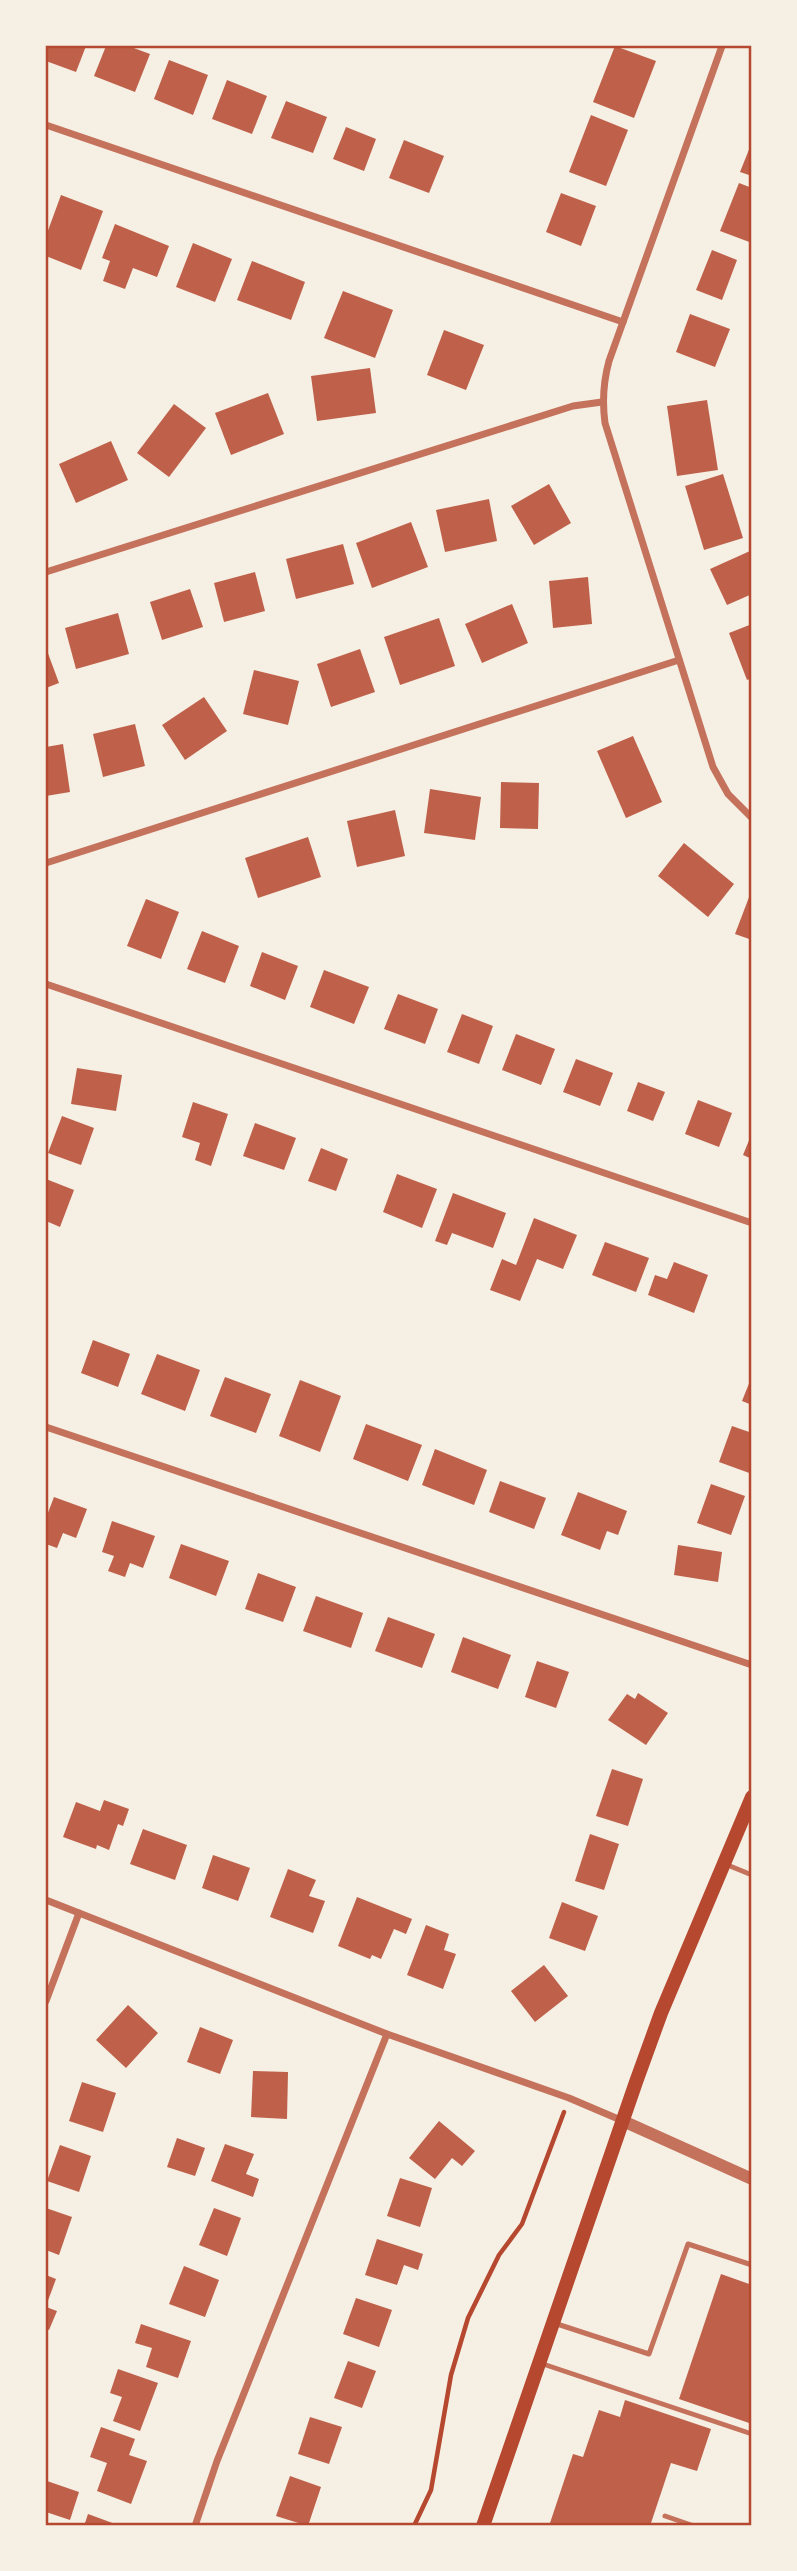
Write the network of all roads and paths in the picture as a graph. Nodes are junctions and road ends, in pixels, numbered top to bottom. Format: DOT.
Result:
graph roads {
  1 [pos="722,46"];
  2 [pos="46,125"];
  3 [pos="624,322"];
  4 [pos="602,402"];
  5 [pos="46,572"];
  6 [pos="679,660"];
  7 [pos="751,818"];
  8 [pos="46,863"];
  9 [pos="46,984"];
  10 [pos="751,1223"];
  11 [pos="46,1427"];
  12 [pos="751,1665"];
  13 [pos="751,1797"];
  14 [pos="724,1864"];
  15 [pos="751,1875"];
  16 [pos="46,1900"];
  17 [pos="79,1913"];
  18 [pos="46,2001"];
  19 [pos="387,2034"];
  20 [pos="623,2121"];
  21 [pos="559,2124"];
  22 [pos="751,2179"];
  23 [pos="751,2265"];
  24 [pos="553,2323"];
  25 [pos="540,2363"];
  26 [pos="751,2434"];
  27 [pos="665,2515"];
  28 [pos="195,2525"];
  29 [pos="414,2525"];
  30 [pos="484,2525"];
  31 [pos="694,2525"];
  1 -- 3 [label="street"];
  2 -- 3 [label="street"];
  3 -- 4 [label="street"];
  4 -- 5 [label="street"];
  4 -- 6 [label="street"];
  6 -- 7 [label="street"];
  6 -- 8 [label="street"];
  9 -- 10 [label="street"];
  11 -- 12 [label="street"];
  13 -- 14 [label="main road"];
  14 -- 15 [label="lane"];
  14 -- 20 [label="main road"];
  16 -- 17 [label="street"];
  17 -- 18 [label="street"];
  17 -- 19 [label="street"];
  19 -- 20 [label="street"];
  19 -- 28 [label="street"];
  20 -- 22 [label="street"];
  20 -- 24 [label="main road"];
  21 -- 29 [label="path"];
  23 -- 24 [label="lane"];
  24 -- 25 [label="main road"];
  25 -- 26 [label="lane"];
  25 -- 30 [label="main road"];
  27 -- 31 [label="lane"];
}
